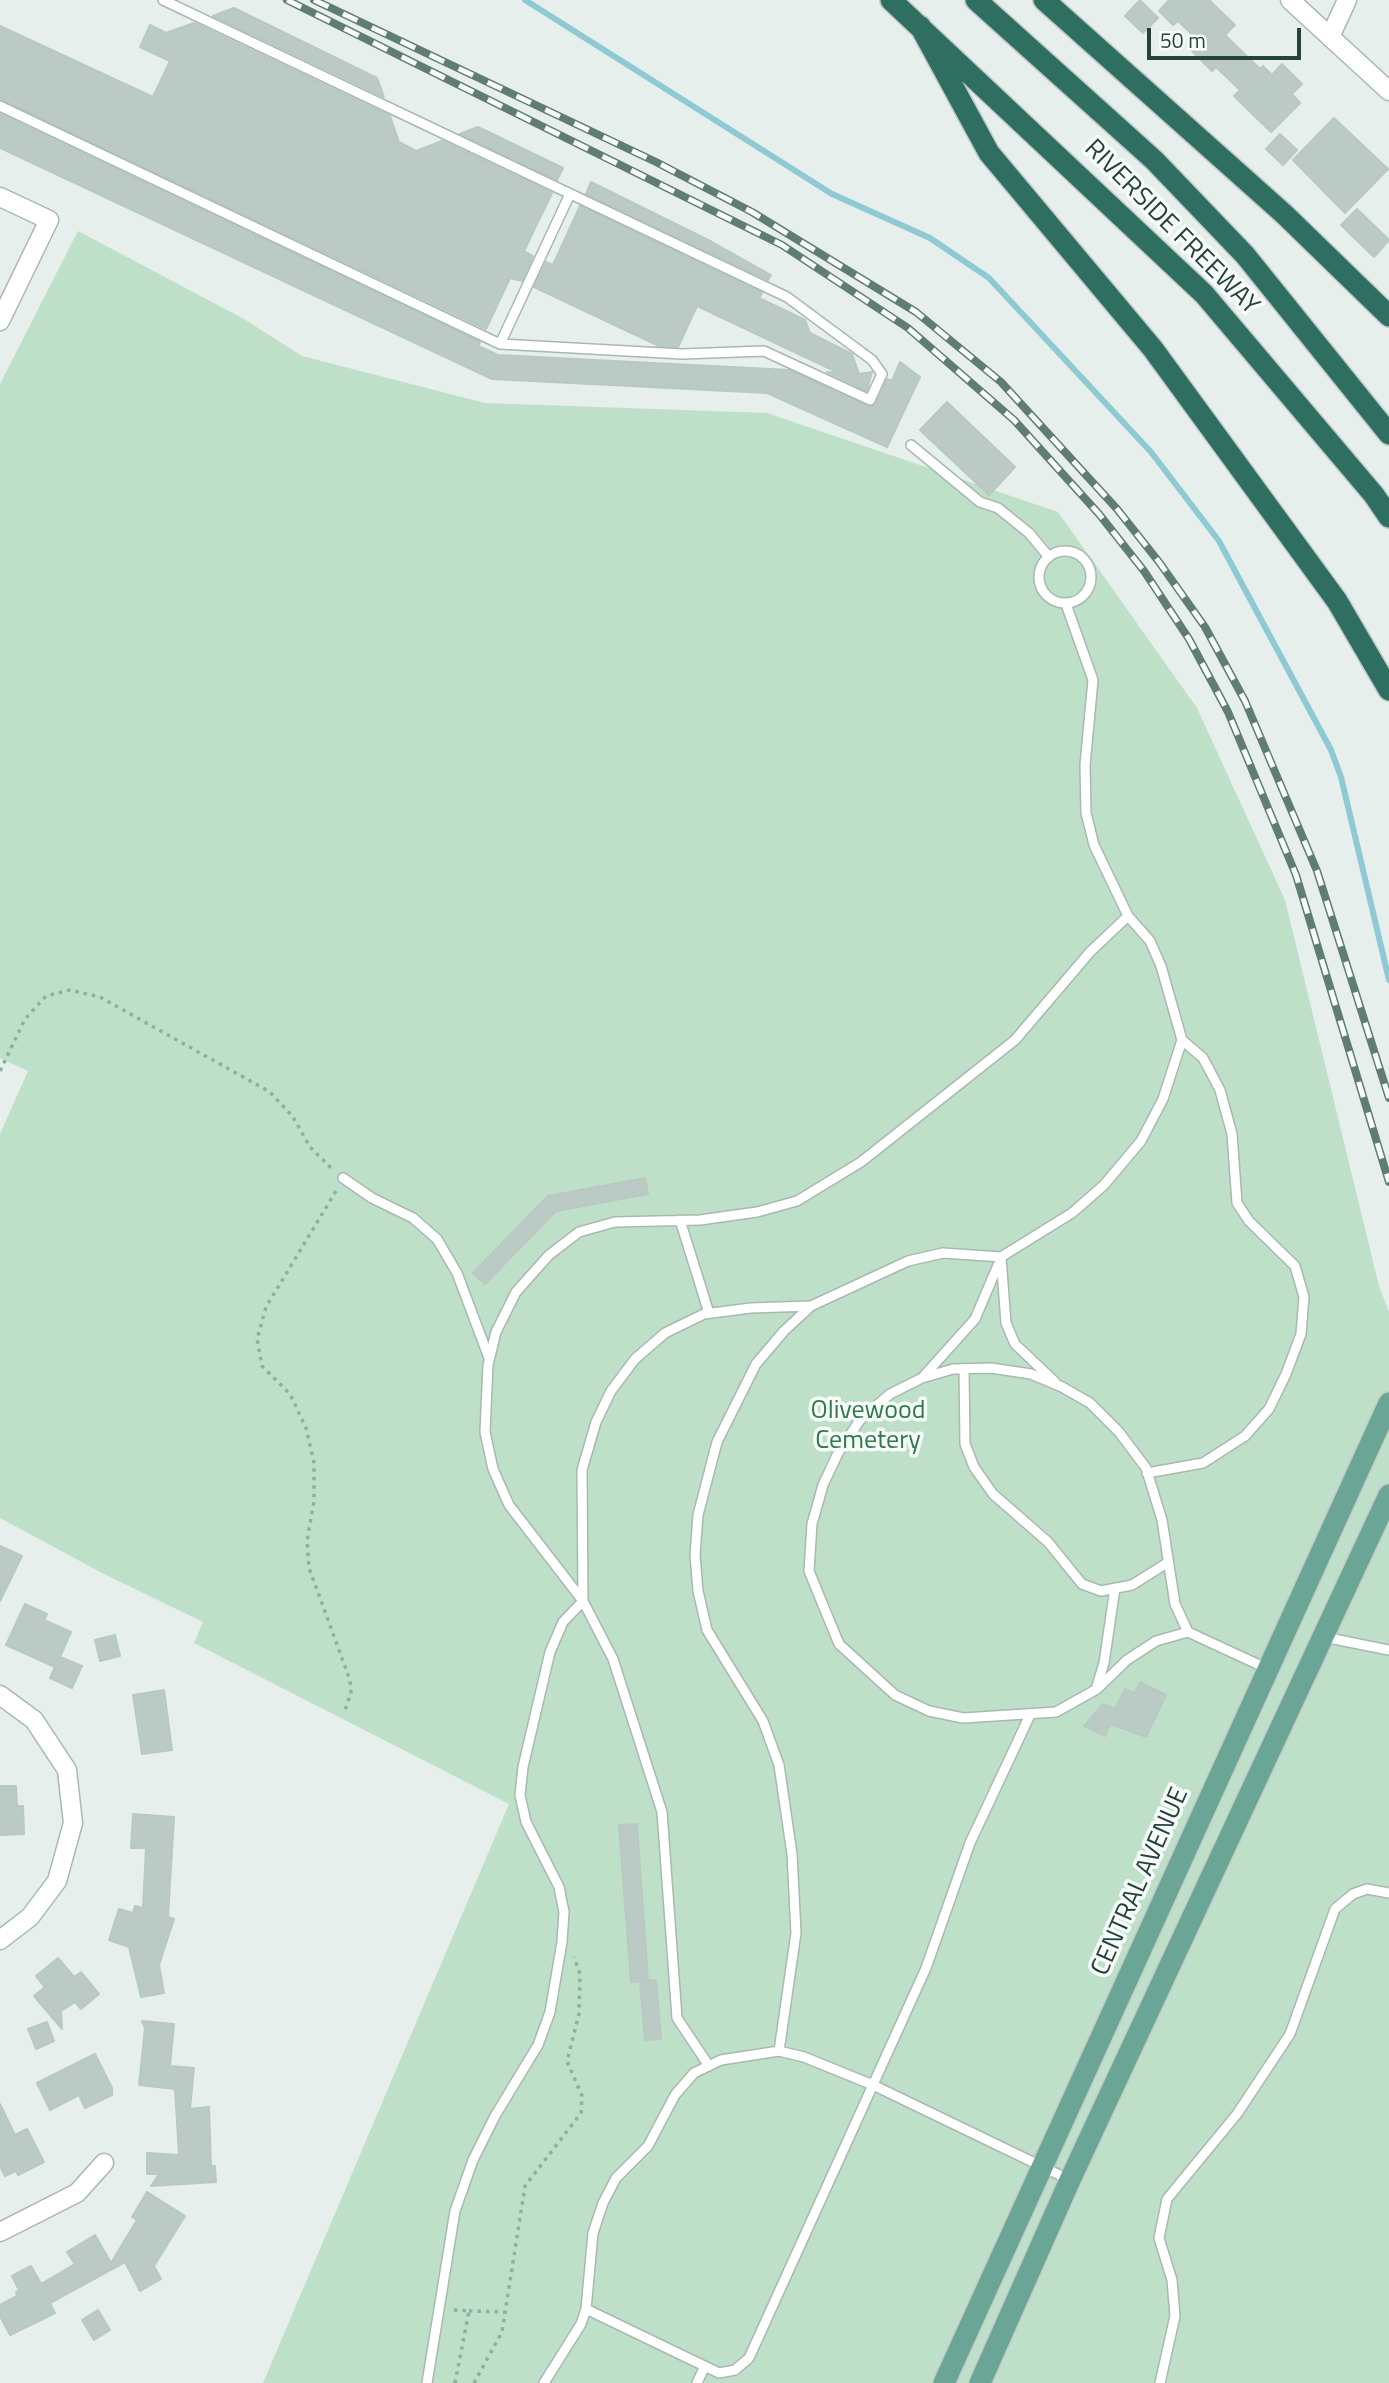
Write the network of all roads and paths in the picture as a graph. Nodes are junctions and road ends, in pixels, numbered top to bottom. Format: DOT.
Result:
graph roads {
  1 [pos="163,0"];
  2 [pos="891,0"];
  3 [pos="976,0"];
  4 [pos="1044,0"];
  5 [pos="1290,0"];
  6 [pos="1347,0"];
  7 [pos="920,26"];
  8 [pos="1330,37"];
  9 [pos="1389,91"];
  10 [pos="0,106"];
  11 [pos="570,194"];
  12 [pos="0,197"];
  13 [pos="1389,316"];
  14 [pos="0,321"];
  15 [pos="500,344"];
  16 [pos="1389,434"];
  17 [pos="911,445"];
  18 [pos="1389,517"];
  19 [pos="1049,557"];
  20 [pos="1066,604"];
  21 [pos="1389,690"];
  22 [pos="1128,916"];
  23 [pos="1182,1040"];
  24 [pos="0,1071"];
  25 [pos="344,1178"];
  26 [pos="680,1220"];
  27 [pos="1000,1257"];
  28 [pos="811,1306"];
  29 [pos="709,1313"];
  30 [pos="489,1358"];
  31 [pos="964,1369"];
  32 [pos="922,1378"];
  33 [pos="1062,1387"];
  34 [pos="1389,1404"];
  35 [pos="1147,1473"];
  36 [pos="1389,1495"];
  37 [pos="1167,1563"];
  38 [pos="1115,1588"];
  39 [pos="583,1601"];
  40 [pos="1188,1632"];
  41 [pos="1324,1637"];
  42 [pos="1389,1650"];
  43 [pos="1268,1669"];
  44 [pos="1097,1689"];
  45 [pos="0,1695"];
  46 [pos="345,1710"];
  47 [pos="1030,1715"];
  48 [pos="1389,1893"];
  49 [pos="0,1940"];
  50 [pos="562,1942"];
  51 [pos="779,2051"];
  52 [pos="709,2066"];
  53 [pos="873,2085"];
  54 [pos="104,2164"];
  55 [pos="1043,2167"];
  56 [pos="1070,2180"];
  57 [pos="0,2232"];
  58 [pos="586,2309"];
  59 [pos="439,2310"];
  60 [pos="469,2311"];
  61 [pos="505,2312"];
  62 [pos="705,2366"];
  63 [pos="427,2383"];
  64 [pos="455,2383"];
  65 [pos="474,2383"];
  66 [pos="544,2383"];
  67 [pos="697,2383"];
  68 [pos="944,2383"];
  69 [pos="980,2383"];
  70 [pos="1160,2383"];
  1 -- 11 [label="lane"];
  2 -- 7 [label="highway, RIVERSIDE FREEWAY"];
  3 -- 16 [label="highway, RIVERSIDE FREEWAY"];
  4 -- 13 [label="highway"];
  5 -- 8 [label="street"];
  6 -- 8 [label="street"];
  7 -- 18 [label="highway, RIVERSIDE FREEWAY"];
  7 -- 21 [label="highway"];
  8 -- 9 [label="street"];
  10 -- 15 [label="lane"];
  11 -- 15 [label="lane"];
  11 -- 15 [label="lane"];
  12 -- 14 [label="street"];
  17 -- 19 [label="lane"];
  19 -- 20 [label="lane"];
  19 -- 20 [label="lane"];
  20 -- 22 [label="lane"];
  22 -- 23 [label="lane"];
  22 -- 26 [label="lane"];
  23 -- 27 [label="lane"];
  23 -- 35 [label="lane"];
  24 -- 25 [label="path"];
  25 -- 30 [label="lane"];
  25 -- 46 [label="path"];
  26 -- 29 [label="lane"];
  26 -- 30 [label="lane"];
  27 -- 28 [label="lane"];
  27 -- 32 [label="lane"];
  27 -- 33 [label="lane"];
  28 -- 29 [label="lane"];
  28 -- 51 [label="lane"];
  29 -- 39 [label="lane"];
  30 -- 39 [label="lane"];
  31 -- 32 [label="lane"];
  31 -- 33 [label="lane"];
  31 -- 38 [label="lane"];
  32 -- 47 [label="lane"];
  33 -- 35 [label="lane"];
  34 -- 43 [label="main road, CENTRAL AVENUE"];
  35 -- 37 [label="lane"];
  36 -- 41 [label="main road"];
  37 -- 38 [label="lane"];
  37 -- 40 [label="lane"];
  38 -- 44 [label="lane"];
  39 -- 50 [label="lane"];
  39 -- 52 [label="lane"];
  40 -- 43 [label="lane"];
  40 -- 44 [label="lane"];
  41 -- 42 [label="lane"];
  41 -- 56 [label="main road"];
  43 -- 55 [label="main road, CENTRAL AVENUE"];
  44 -- 47 [label="lane"];
  45 -- 49 [label="street"];
  47 -- 53 [label="lane"];
  48 -- 70 [label="lane"];
  50 -- 59 [label="lane"];
  50 -- 61 [label="path"];
  51 -- 52 [label="lane"];
  51 -- 53 [label="lane"];
  52 -- 58 [label="lane"];
  53 -- 55 [label="lane"];
  53 -- 62 [label="lane"];
  54 -- 57 [label="street"];
  55 -- 56 [label="lane"];
  55 -- 68 [label="main road, CENTRAL AVENUE"];
  56 -- 69 [label="main road"];
  58 -- 62 [label="lane"];
  58 -- 66 [label="lane"];
  59 -- 60 [label="path"];
  59 -- 63 [label="lane"];
  60 -- 61 [label="path"];
  60 -- 64 [label="path"];
  61 -- 65 [label="path"];
  62 -- 67 [label="lane"];
}
